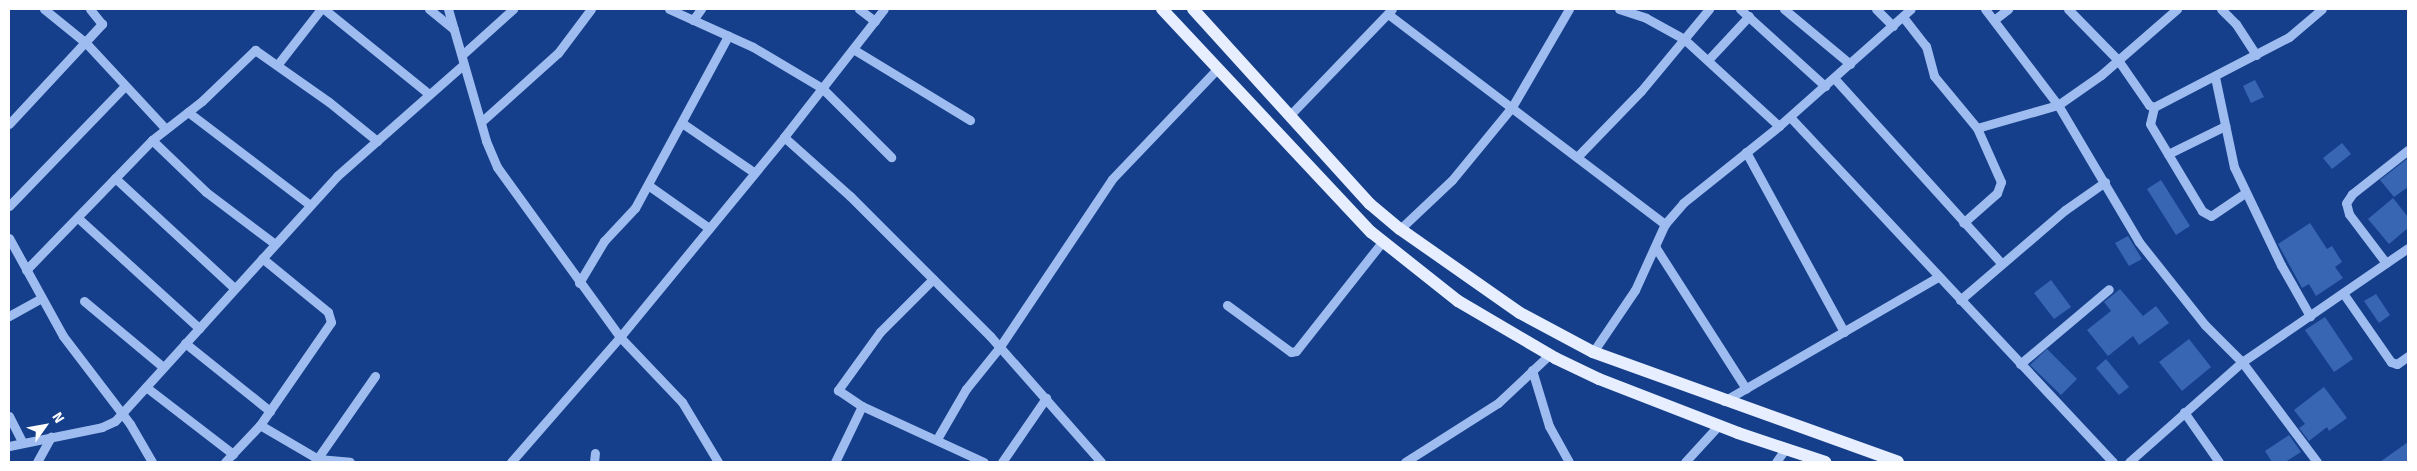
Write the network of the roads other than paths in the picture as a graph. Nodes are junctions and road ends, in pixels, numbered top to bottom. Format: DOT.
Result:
graph roads {
  1 [pos="44,9"];
  2 [pos="90,9"];
  3 [pos="320,9"];
  4 [pos="324,9"];
  5 [pos="429,9"];
  6 [pos="448,9"];
  7 [pos="513,9"];
  8 [pos="591,9"];
  9 [pos="669,9"];
  10 [pos="701,9"];
  11 [pos="859,9"];
  12 [pos="884,9"];
  13 [pos="1162,9"];
  14 [pos="1193,9"];
  15 [pos="1569,9"];
  16 [pos="1619,9"];
  17 [pos="1709,9"];
  18 [pos="1740,9"];
  19 [pos="1784,9"];
  20 [pos="1876,9"];
  21 [pos="1911,9"];
  22 [pos="1985,9"];
  23 [pos="2008,9"];
  24 [pos="2068,9"];
  25 [pos="2176,9"];
  26 [pos="2221,9"];
  27 [pos="2322,9"];
  28 [pos="1390,11"];
  29 [pos="1749,16"];
  30 [pos="1902,17"];
  31 [pos="693,20"];
  32 [pos="1994,20"];
  33 [pos="875,21"];
  34 [pos="1893,26"];
  35 [pos="454,30"];
  36 [pos="728,36"];
  37 [pos="1684,39"];
  38 [pos="86,44"];
  39 [pos="852,49"];
  40 [pos="462,55"];
  41 [pos="2256,55"];
  42 [pos="1708,60"];
  43 [pos="2118,60"];
  44 [pos="278,64"];
  45 [pos="464,64"];
  46 [pos="1850,64"];
  47 [pos="1217,68"];
  48 [pos="2215,77"];
  49 [pos="1834,78"];
  50 [pos="125,86"];
  51 [pos="1825,86"];
  52 [pos="822,88"];
  53 [pos="429,94"];
  54 [pos="2058,104"];
  55 [pos="2154,106"];
  56 [pos="1512,107"];
  57 [pos="188,112"];
  58 [pos="1290,114"];
  59 [pos="1790,117"];
  60 [pos="970,120"];
  61 [pos="481,122"];
  62 [pos="682,123"];
  63 [pos="9,124"];
  64 [pos="1779,126"];
  65 [pos="2225,126"];
  66 [pos="1977,128"];
  67 [pos="166,129"];
  68 [pos="784,137"];
  69 [pos="152,140"];
  70 [pos="377,140"];
  71 [pos="2408,150"];
  72 [pos="1746,152"];
  73 [pos="2168,154"];
  74 [pos="890,156"];
  75 [pos="1577,157"];
  76 [pos="755,173"];
  77 [pos="115,178"];
  78 [pos="2105,182"];
  79 [pos="648,185"];
  80 [pos="2245,193"];
  81 [pos="310,205"];
  82 [pos="9,206"];
  83 [pos="78,218"];
  84 [pos="1962,222"];
  85 [pos="1665,224"];
  86 [pos="709,228"];
  87 [pos="1400,229"];
  88 [pos="9,238"];
  89 [pos="1382,242"];
  90 [pos="275,244"];
  91 [pos="1656,248"];
  92 [pos="2408,248"];
  93 [pos="262,258"];
  94 [pos="2001,263"];
  95 [pos="2386,263"];
  96 [pos="26,270"];
  97 [pos="1938,277"];
  98 [pos="933,279"];
  99 [pos="579,283"];
  100 [pos="234,288"];
  101 [pos="2109,289"];
  102 [pos="2343,293"];
  103 [pos="41,298"];
  104 [pos="1960,300"];
  105 [pos="84,302"];
  106 [pos="1227,306"];
  107 [pos="9,316"];
  108 [pos="2310,316"];
  109 [pos="199,328"];
  110 [pos="1844,332"];
  111 [pos="620,337"];
  112 [pos="185,343"];
  113 [pos="999,348"];
  114 [pos="1593,352"];
  115 [pos="1549,354"];
  116 [pos="2408,356"];
  117 [pos="2242,362"];
  118 [pos="2020,364"];
  119 [pos="164,368"];
  120 [pos="1532,370"];
  121 [pos="375,376"];
  122 [pos="146,387"];
  123 [pos="1746,388"];
  124 [pos="1046,398"];
  125 [pos="1724,401"];
  126 [pos="862,406"];
  127 [pos="270,411"];
  128 [pos="2184,412"];
  129 [pos="122,414"];
  130 [pos="9,416"];
  131 [pos="260,425"];
  132 [pos="1718,426"];
  133 [pos="52,437"];
  134 [pos="937,439"];
  135 [pos="23,443"];
  136 [pos="9,446"];
  137 [pos="1785,449"];
  138 [pos="234,454"];
  139 [pos="316,460"];
  140 [pos="38,462"];
  141 [pos="152,462"];
  142 [pos="226,462"];
  143 [pos="350,462"];
  144 [pos="511,462"];
  145 [pos="718,462"];
  146 [pos="835,462"];
  147 [pos="984,462"];
  148 [pos="1002,462"];
  149 [pos="1101,462"];
  150 [pos="1405,462"];
  151 [pos="1569,462"];
  152 [pos="1685,462"];
  153 [pos="1776,462"];
  154 [pos="1825,462"];
  155 [pos="1898,462"];
  156 [pos="2113,462"];
  157 [pos="2129,462"];
  158 [pos="2219,462"];
  159 [pos="2317,462"];
  1 -- 38 [label="street"];
  2 -- 38 [label="street"];
  3 -- 44 [label="street"];
  4 -- 53 [label="street"];
  5 -- 35 [label="street"];
  6 -- 35 [label="street"];
  7 -- 40 [label="street"];
  8 -- 61 [label="street"];
  9 -- 31 [label="street"];
  10 -- 31 [label="street"];
  11 -- 33 [label="street"];
  12 -- 33 [label="street"];
  13 -- 47 [label="main road"];
  14 -- 58 [label="main road"];
  15 -- 56 [label="street"];
  16 -- 37 [label="street"];
  17 -- 37 [label="street"];
  18 -- 29 [label="street"];
  19 -- 46 [label="street"];
  20 -- 34 [label="street"];
  21 -- 30 [label="street"];
  22 -- 32 [label="street"];
  23 -- 32 [label="street"];
  24 -- 43 [label="street"];
  25 -- 43 [label="street"];
  26 -- 41 [label="street"];
  27 -- 41 [label="street"];
  28 -- 56 [label="street"];
  28 -- 58 [label="street"];
  29 -- 42 [label="street"];
  29 -- 51 [label="street"];
  30 -- 34 [label="street"];
  30 -- 66 [label="street"];
  31 -- 36 [label="street"];
  32 -- 54 [label="street"];
  33 -- 39 [label="street"];
  34 -- 46 [label="street"];
  35 -- 40 [label="street"];
  36 -- 52 [label="street"];
  36 -- 62 [label="street"];
  37 -- 42 [label="street"];
  37 -- 75 [label="street"];
  38 -- 50 [label="street"];
  38 -- 63 [label="street"];
  39 -- 52 [label="street"];
  39 -- 60 [label="street"];
  40 -- 45 [label="street"];
  41 -- 48 [label="street"];
  42 -- 64 [label="street"];
  43 -- 54 [label="street"];
  43 -- 55 [label="street"];
  44 -- 57 [label="street"];
  44 -- 70 [label="street"];
  45 -- 53 [label="street"];
  45 -- 61 [label="street"];
  46 -- 49 [label="street"];
  47 -- 89 [label="main road"];
  47 -- 113 [label="street"];
  48 -- 55 [label="street"];
  48 -- 65 [label="street"];
  49 -- 51 [label="street"];
  49 -- 84 [label="street"];
  50 -- 67 [label="street"];
  50 -- 82 [label="street"];
  51 -- 59 [label="street"];
  52 -- 68 [label="street"];
  52 -- 74 [label="street"];
  53 -- 70 [label="street"];
  54 -- 66 [label="street"];
  54 -- 78 [label="street"];
  55 -- 73 [label="street"];
  56 -- 75 [label="street"];
  56 -- 87 [label="street"];
  57 -- 67 [label="street"];
  57 -- 81 [label="street"];
  58 -- 87 [label="main road"];
  59 -- 64 [label="street"];
  59 -- 97 [label="street"];
  61 -- 99 [label="street"];
  62 -- 76 [label="street"];
  62 -- 79 [label="street"];
  64 -- 72 [label="street"];
  65 -- 73 [label="street"];
  65 -- 80 [label="street"];
  66 -- 84 [label="street"];
  67 -- 69 [label="street"];
  68 -- 76 [label="street"];
  68 -- 98 [label="street"];
  69 -- 77 [label="street"];
  69 -- 90 [label="street"];
  70 -- 81 [label="street"];
  71 -- 95 [label="street"];
  72 -- 85 [label="street"];
  72 -- 110 [label="street"];
  73 -- 80 [label="street"];
  75 -- 85 [label="street"];
  76 -- 86 [label="street"];
  77 -- 83 [label="street"];
  77 -- 100 [label="street"];
  78 -- 94 [label="street"];
  78 -- 117 [label="street"];
  79 -- 86 [label="street"];
  79 -- 99 [label="street"];
  80 -- 108 [label="street"];
  81 -- 90 [label="street"];
  83 -- 96 [label="street"];
  83 -- 109 [label="street"];
  84 -- 94 [label="street"];
  85 -- 91 [label="street"];
  86 -- 111 [label="street"];
  87 -- 114 [label="main road"];
  88 -- 96 [label="street"];
  89 -- 106 [label="street"];
  89 -- 115 [label="main road"];
  90 -- 93 [label="street"];
  91 -- 114 [label="street"];
  91 -- 123 [label="street"];
  92 -- 95 [label="street"];
  93 -- 100 [label="street"];
  93 -- 127 [label="street"];
  94 -- 104 [label="street"];
  95 -- 102 [label="street"];
  96 -- 103 [label="street"];
  97 -- 104 [label="street"];
  97 -- 110 [label="street"];
  98 -- 113 [label="street"];
  98 -- 126 [label="street"];
  99 -- 111 [label="street"];
  100 -- 109 [label="street"];
  101 -- 118 [label="street"];
  102 -- 108 [label="street"];
  102 -- 116 [label="street"];
  103 -- 107 [label="street"];
  103 -- 129 [label="street"];
  104 -- 118 [label="street"];
  105 -- 119 [label="street"];
  108 -- 117 [label="street"];
  109 -- 112 [label="street"];
  110 -- 123 [label="street"];
  111 -- 144 [label="street"];
  111 -- 145 [label="street"];
  112 -- 119 [label="street"];
  112 -- 127 [label="street"];
  113 -- 124 [label="street"];
  113 -- 134 [label="street"];
  114 -- 125 [label="main road"];
  115 -- 120 [label="street"];
  115 -- 132 [label="main road"];
  117 -- 128 [label="street"];
  117 -- 159 [label="street"];
  118 -- 156 [label="street"];
  119 -- 122 [label="street"];
  120 -- 150 [label="street"];
  120 -- 151 [label="street"];
  121 -- 139 [label="street"];
  122 -- 129 [label="street"];
  122 -- 138 [label="street"];
  123 -- 125 [label="street"];
  124 -- 148 [label="street"];
  124 -- 149 [label="street"];
  125 -- 155 [label="main road"];
  126 -- 134 [label="street"];
  126 -- 146 [label="street"];
  127 -- 131 [label="street"];
  128 -- 157 [label="street"];
  128 -- 158 [label="street"];
  129 -- 133 [label="street"];
  129 -- 141 [label="street"];
  130 -- 135 [label="street"];
  131 -- 138 [label="street"];
  131 -- 139 [label="street"];
  132 -- 137 [label="main road"];
  132 -- 152 [label="street"];
  133 -- 135 [label="street"];
  133 -- 140 [label="street"];
  134 -- 147 [label="street"];
  135 -- 136 [label="street"];
  137 -- 153 [label="street"];
  137 -- 154 [label="main road"];
  138 -- 142 [label="street"];
  139 -- 143 [label="street"];
}
